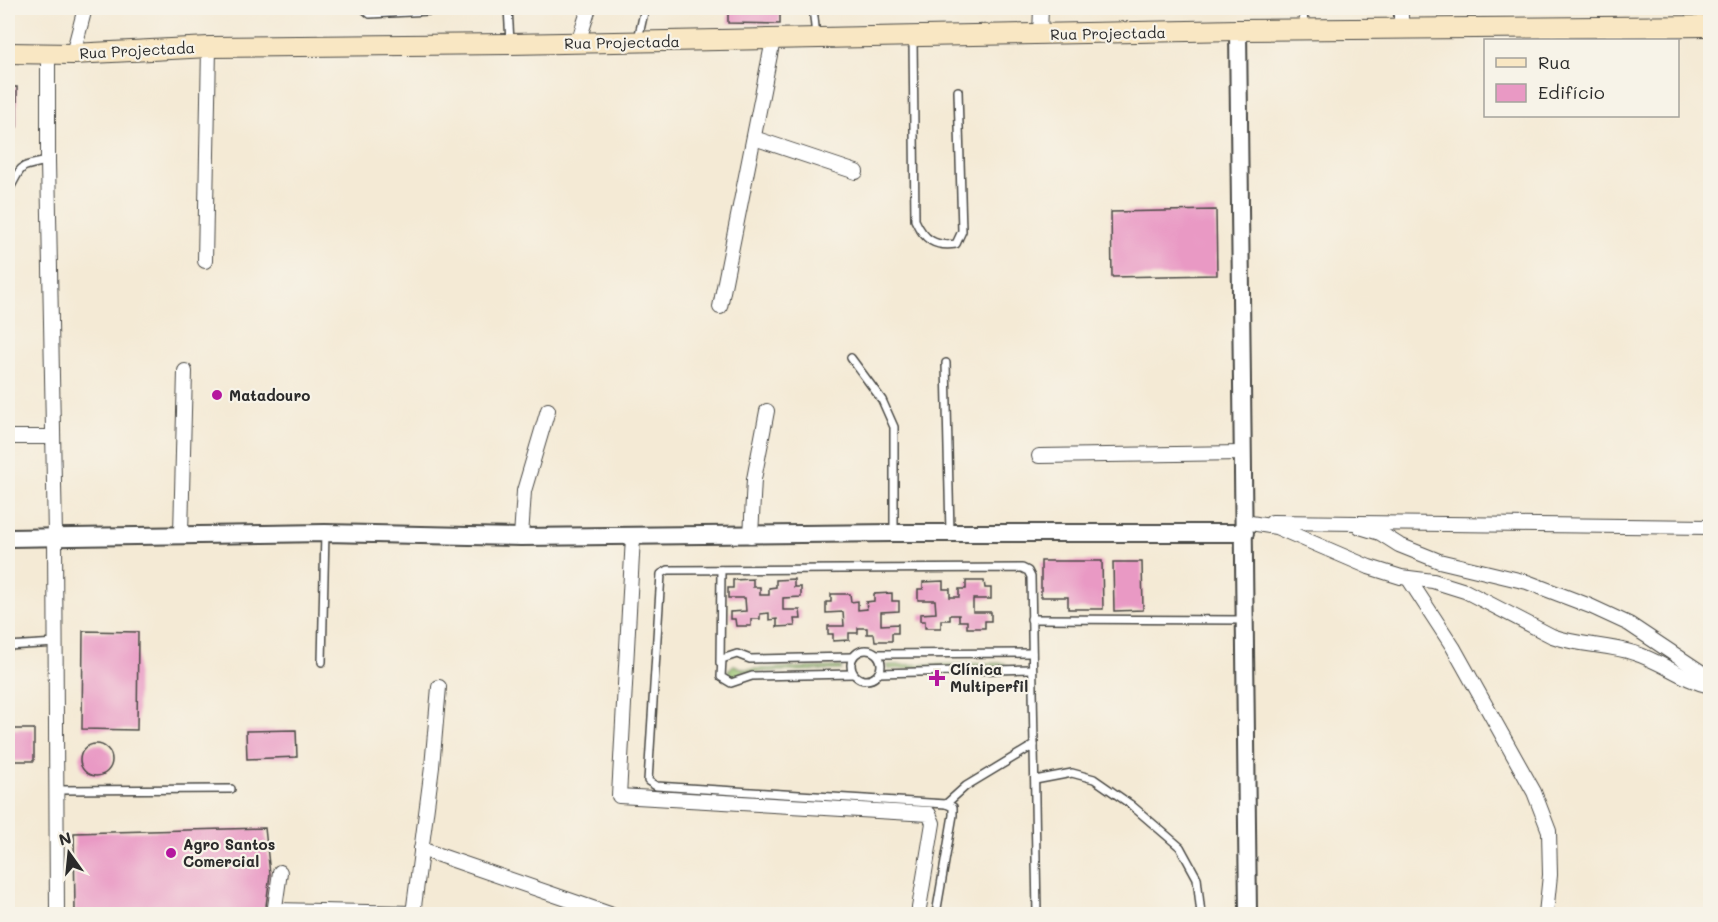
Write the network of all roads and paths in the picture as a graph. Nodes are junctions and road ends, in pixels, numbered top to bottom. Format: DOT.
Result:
graph roads {
  1 [pos="86,8"];
  2 [pos="363,8"];
  3 [pos="489,8"];
  4 [pos="508,8"];
  5 [pos="589,8"];
  6 [pos="645,8"];
  7 [pos="813,8"];
  8 [pos="1041,8"];
  9 [pos="1304,8"];
  10 [pos="1401,8"];
  11 [pos="1710,26"];
  12 [pos="1238,30"];
  13 [pos="1302,30"];
  14 [pos="1401,30"];
  15 [pos="1040,34"];
  16 [pos="913,37"];
  17 [pos="816,39"];
  18 [pos="773,40"];
  19 [pos="638,42"];
  20 [pos="578,43"];
  21 [pos="510,44"];
  22 [pos="209,47"];
  23 [pos="8,53"];
  24 [pos="48,54"];
  25 [pos="73,54"];
  26 [pos="958,91"];
  27 [pos="754,138"];
  28 [pos="48,160"];
  29 [pos="856,172"];
  30 [pos="8,191"];
  31 [pos="205,261"];
  32 [pos="720,307"];
  33 [pos="851,358"];
  34 [pos="946,363"];
  35 [pos="185,371"];
  36 [pos="548,410"];
  37 [pos="767,411"];
  38 [pos="8,437"];
  39 [pos="52,437"];
  40 [pos="1243,453"];
  41 [pos="1039,456"];
  42 [pos="1338,523"];
  43 [pos="1244,527"];
  44 [pos="1710,527"];
  45 [pos="325,533"];
  46 [pos="894,533"];
  47 [pos="950,533"];
  48 [pos="181,534"];
  49 [pos="751,536"];
  50 [pos="55,537"];
  51 [pos="521,537"];
  52 [pos="633,537"];
  53 [pos="8,538"];
  54 [pos="721,570"];
  55 [pos="1408,578"];
  56 [pos="1031,619"];
  57 [pos="1245,620"];
  58 [pos="56,644"];
  59 [pos="8,646"];
  60 [pos="1032,653"];
  61 [pos="877,654"];
  62 [pos="852,657"];
  63 [pos="322,662"];
  64 [pos="720,664"];
  65 [pos="1032,669"];
  66 [pos="879,673"];
  67 [pos="853,674"];
  68 [pos="1710,678"];
  69 [pos="1710,686"];
  70 [pos="439,687"];
  71 [pos="1034,745"];
  72 [pos="1035,780"];
  73 [pos="231,789"];
  74 [pos="56,790"];
  75 [pos="946,804"];
  76 [pos="421,849"];
  77 [pos="280,872"];
  78 [pos="275,912"];
  79 [pos="413,914"];
  80 [pos="57,915"];
  81 [pos="610,915"];
  82 [pos="918,915"];
  83 [pos="936,915"];
  84 [pos="1037,915"];
  85 [pos="1201,915"];
  86 [pos="1248,915"];
  87 [pos="1546,915"];
  1 -- 25 [label="street"];
  2 -- 3 [label="lane"];
  4 -- 21 [label="lane"];
  5 -- 20 [label="street"];
  6 -- 19 [label="lane"];
  7 -- 17 [label="lane"];
  8 -- 15 [label="street"];
  9 -- 13 [label="lane"];
  10 -- 14 [label="street"];
  11 -- 14 [label="main road, Rua Projectada"];
  12 -- 13 [label="main road, Rua Projectada"];
  12 -- 15 [label="main road, Rua Projectada"];
  12 -- 40 [label="street"];
  13 -- 14 [label="main road, Rua Projectada"];
  15 -- 16 [label="main road, Rua Projectada"];
  16 -- 17 [label="main road, Rua Projectada"];
  16 -- 26 [label="lane"];
  17 -- 18 [label="main road, Rua Projectada"];
  18 -- 19 [label="main road, Rua Projectada"];
  18 -- 27 [label="street"];
  19 -- 20 [label="main road, Rua Projectada"];
  20 -- 21 [label="main road, Rua Projectada"];
  21 -- 22 [label="main road, Rua Projectada"];
  22 -- 25 [label="main road, Rua Projectada"];
  22 -- 31 [label="street"];
  23 -- 24 [label="main road, Rua Projectada"];
  24 -- 25 [label="main road, Rua Projectada"];
  24 -- 28 [label="street"];
  27 -- 29 [label="street"];
  27 -- 32 [label="street"];
  28 -- 30 [label="lane"];
  28 -- 39 [label="street"];
  33 -- 46 [label="lane"];
  34 -- 47 [label="lane"];
  35 -- 48 [label="street"];
  36 -- 51 [label="street"];
  37 -- 49 [label="street"];
  38 -- 39 [label="street"];
  39 -- 50 [label="street"];
  40 -- 41 [label="street"];
  40 -- 43 [label="street"];
  42 -- 43 [label="street"];
  42 -- 44 [label="street"];
  42 -- 68 [label="street"];
  43 -- 47 [label="street"];
  43 -- 55 [label="street"];
  43 -- 57 [label="street"];
  45 -- 48 [label="street"];
  45 -- 51 [label="street"];
  45 -- 63 [label="lane"];
  46 -- 47 [label="street"];
  46 -- 49 [label="street"];
  48 -- 50 [label="street"];
  49 -- 52 [label="street"];
  50 -- 53 [label="street"];
  50 -- 58 [label="street"];
  51 -- 52 [label="street"];
  52 -- 82 [label="street"];
  54 -- 56 [label="lane"];
  54 -- 64 [label="lane"];
  54 -- 75 [label="lane"];
  55 -- 69 [label="street"];
  55 -- 87 [label="street"];
  56 -- 57 [label="lane"];
  56 -- 60 [label="lane"];
  57 -- 86 [label="street"];
  58 -- 59 [label="lane"];
  58 -- 74 [label="street"];
  60 -- 61 [label="lane"];
  60 -- 65 [label="lane"];
  61 -- 62 [label="lane"];
  61 -- 66 [label="lane"];
  62 -- 64 [label="lane"];
  62 -- 67 [label="lane"];
  64 -- 67 [label="lane"];
  65 -- 66 [label="lane"];
  65 -- 71 [label="lane"];
  66 -- 67 [label="lane"];
  70 -- 76 [label="street"];
  71 -- 72 [label="lane"];
  71 -- 75 [label="lane"];
  72 -- 84 [label="lane"];
  72 -- 85 [label="lane"];
  73 -- 74 [label="lane"];
  74 -- 80 [label="street"];
  75 -- 83 [label="lane"];
  76 -- 79 [label="street"];
  76 -- 81 [label="street"];
  77 -- 78 [label="street"];
  78 -- 79 [label="street"];
}
